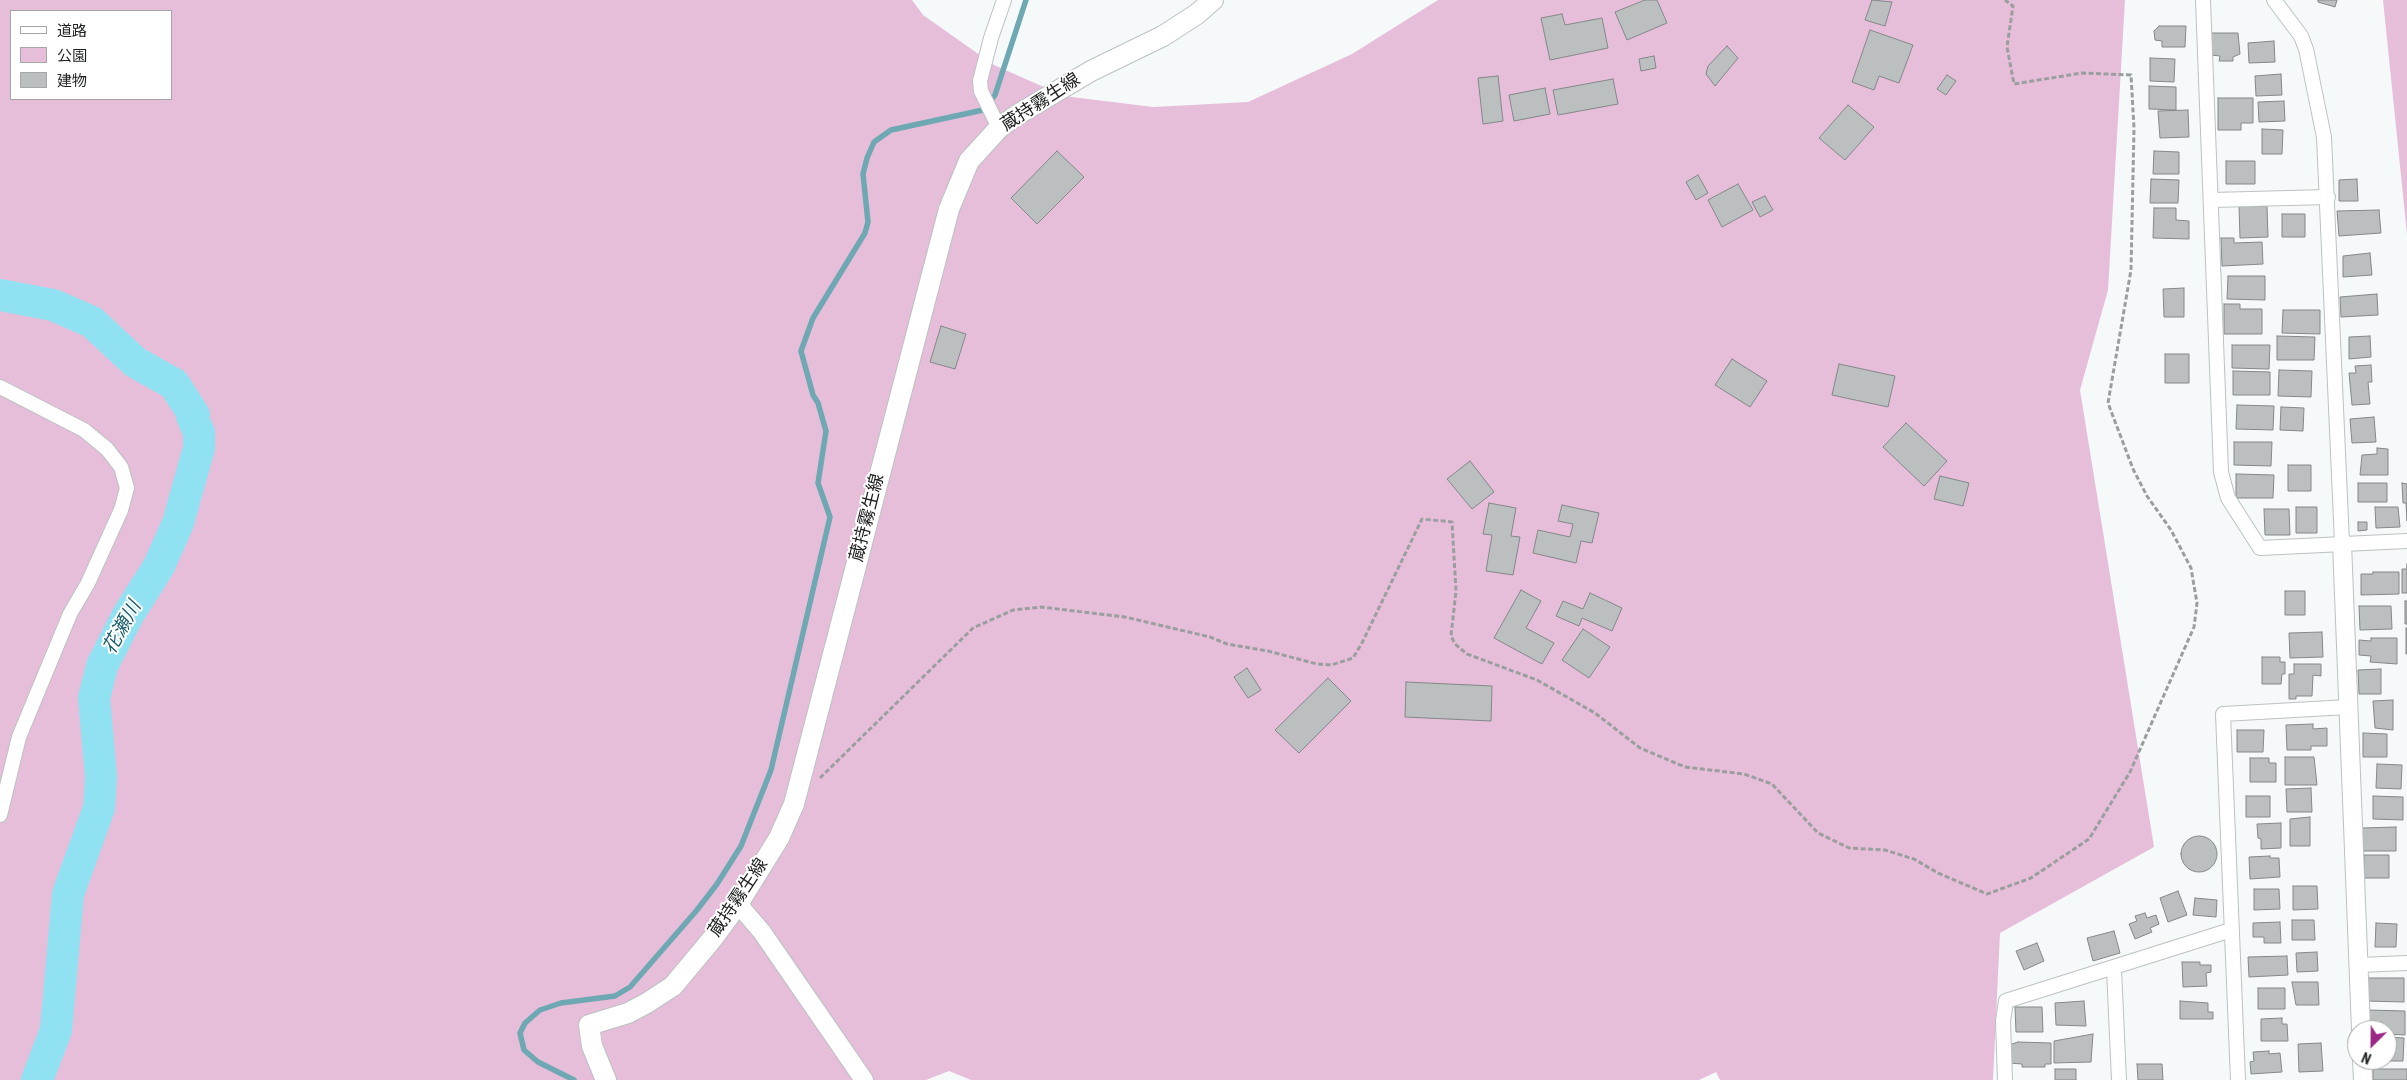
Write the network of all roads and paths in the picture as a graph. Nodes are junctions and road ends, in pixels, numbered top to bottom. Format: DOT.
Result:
graph roads {
  1 [pos="1004,0"];
  2 [pos="1213,0"];
  3 [pos="2005,0"];
  4 [pos="2203,0"];
  5 [pos="2274,0"];
  6 [pos="997,123"];
  7 [pos="2328,197"];
  8 [pos="2212,200"];
  9 [pos="0,388"];
  10 [pos="2407,541"];
  11 [pos="2342,543"];
  12 [pos="2348,707"];
  13 [pos="814,784"];
  14 [pos="0,815"];
  15 [pos="738,904"];
  16 [pos="2231,930"];
  17 [pos="2407,963"];
  18 [pos="2359,965"];
  19 [pos="2114,969"];
  20 [pos="2361,1020"];
  21 [pos="606,1080"];
  22 [pos="864,1080"];
  23 [pos="2005,1080"];
  24 [pos="2119,1080"];
  25 [pos="2238,1080"];
  1 -- 6 [label="street"];
  2 -- 6 [label="main road, 蔵持霧生線"];
  3 -- 13 [label="path"];
  4 -- 8 [label="street"];
  5 -- 7 [label="street"];
  6 -- 15 [label="main road, 蔵持霧生線"];
  7 -- 8 [label="street"];
  7 -- 11 [label="street"];
  8 -- 11 [label="street"];
  9 -- 14 [label="street"];
  10 -- 11 [label="street"];
  11 -- 12 [label="street"];
  12 -- 16 [label="street"];
  12 -- 18 [label="street"];
  15 -- 21 [label="main road, 蔵持霧生線"];
  15 -- 22 [label="street"];
  16 -- 19 [label="street"];
  16 -- 25 [label="street"];
  17 -- 18 [label="street"];
  18 -- 20 [label="street"];
  19 -- 23 [label="street"];
  19 -- 24 [label="street"];
}
